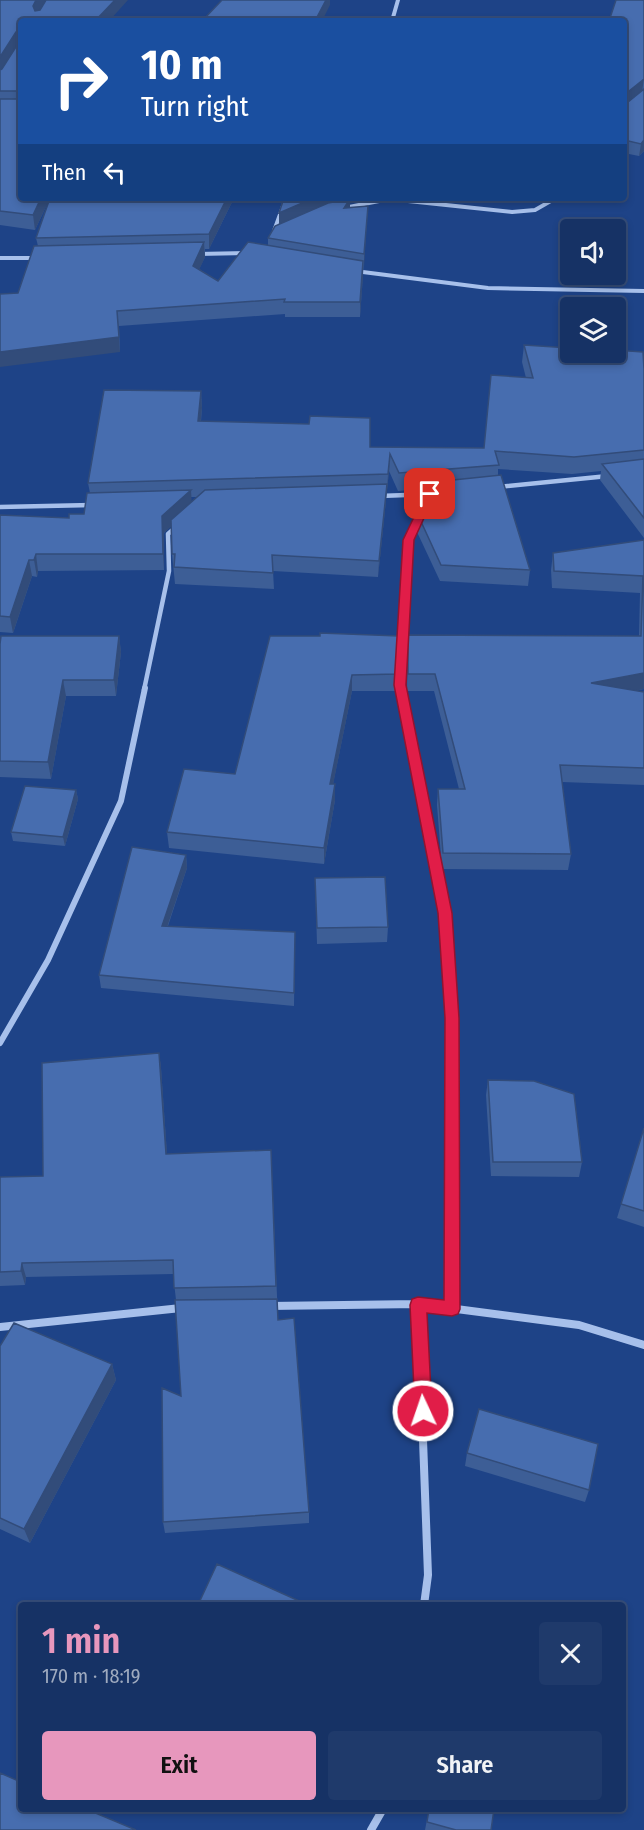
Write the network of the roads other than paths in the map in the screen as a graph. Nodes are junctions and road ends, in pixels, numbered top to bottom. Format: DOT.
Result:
graph roads {
  1 [pos="398,0"];
  2 [pos="393,18"];
  3 [pos="285,201"];
  4 [pos="380,201"];
  5 [pos="408,201"];
  6 [pos="551,201"];
  7 [pos="337,210"];
  8 [pos="283,231"];
  9 [pos="186,254"];
  10 [pos="254,254"];
  11 [pos="0,258"];
  12 [pos="47,258"];
  13 [pos="350,270"];
  14 [pos="644,291"];
  15 [pos="616,475"];
  16 [pos="489,488"];
  17 [pos="442,493"];
  18 [pos="430,494"];
  19 [pos="371,496"];
  20 [pos="96,504"];
  21 [pos="0,507"];
  22 [pos="182,521"];
  23 [pos="0,1043"];
  24 [pos="418,1305"];
  25 [pos="263,1306"];
  26 [pos="191,1307"];
  27 [pos="452,1309"];
  28 [pos="0,1327"];
  29 [pos="644,1345"];
  30 [pos="424,1602"];
  31 [pos="381,1812"];
  32 [pos="371,1830"];
  1 -- 2 [label="street"];
  3 -- 8 [label="street"];
  4 -- 7 [label="street"];
  5 -- 6 [label="street"];
  9 -- 10 [label="street"];
  11 -- 12 [label="street"];
  13 -- 14 [label="street"];
  15 -- 16 [label="street"];
  17 -- 18 [label="street"];
  18 -- 19 [label="street"];
  18 -- 27 [label="street"];
  20 -- 21 [label="street"];
  22 -- 23 [label="street"];
  24 -- 25 [label="street"];
  24 -- 27 [label="street"];
  24 -- 30 [label="street"];
  26 -- 28 [label="street"];
  27 -- 29 [label="street"];
  31 -- 32 [label="street"];
}
